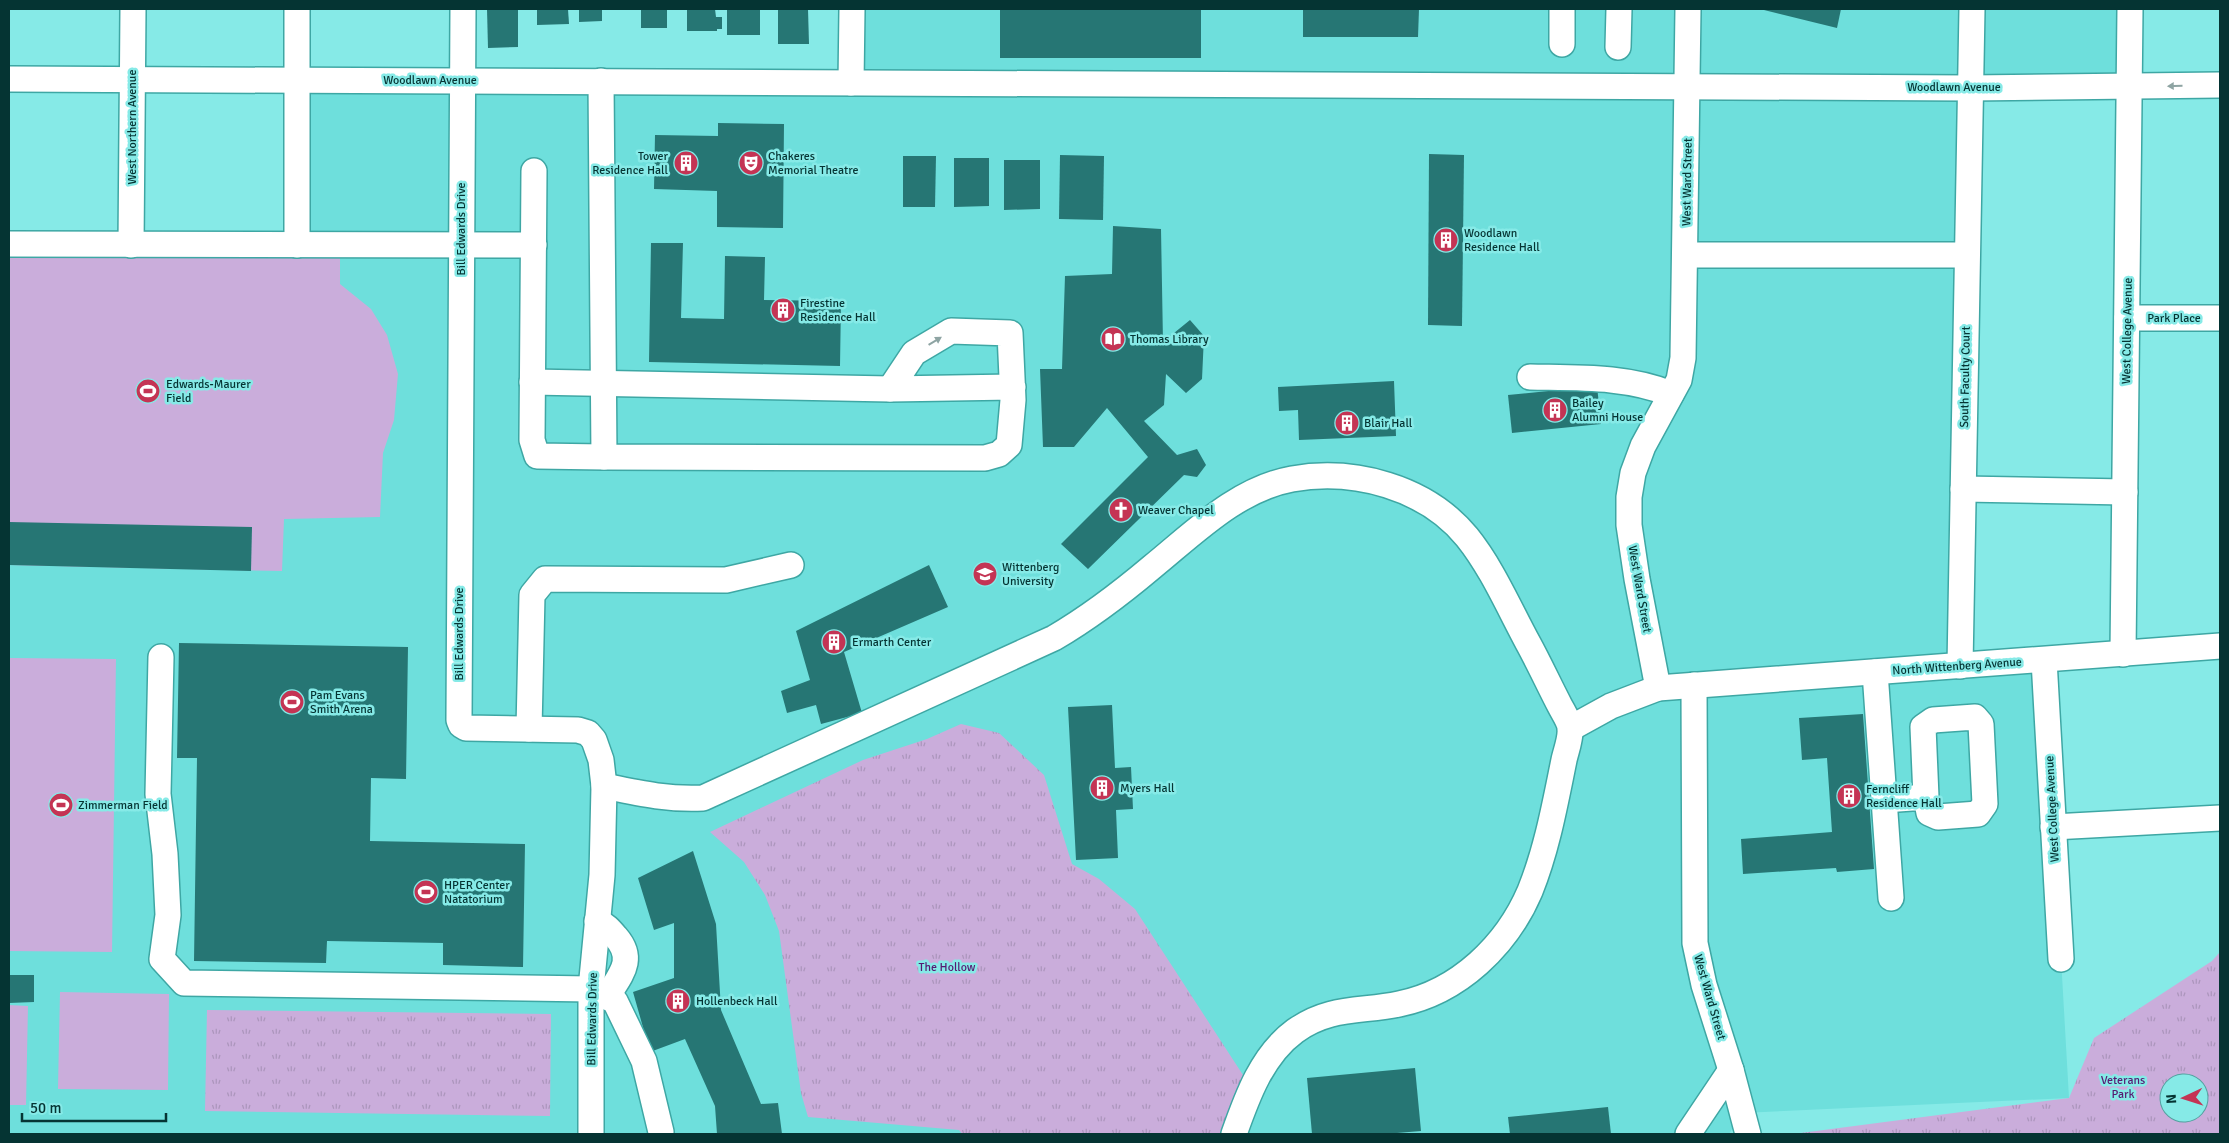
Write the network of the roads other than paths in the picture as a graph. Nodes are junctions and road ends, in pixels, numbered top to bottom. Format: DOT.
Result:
graph roads {
  1 [pos="132,9"];
  2 [pos="297,9"];
  3 [pos="463,9"];
  4 [pos="852,9"];
  5 [pos="1562,9"];
  6 [pos="1619,9"];
  7 [pos="1688,9"];
  8 [pos="1972,9"];
  9 [pos="2130,9"];
  10 [pos="1562,44"];
  11 [pos="1618,47"];
  12 [pos="9,78"];
  13 [pos="132,79"];
  14 [pos="296,79"];
  15 [pos="462,80"];
  16 [pos="601,81"];
  17 [pos="851,83"];
  18 [pos="1688,85"];
  19 [pos="2220,86"];
  20 [pos="2130,87"];
  21 [pos="1970,88"];
  22 [pos="534,171"];
  23 [pos="9,244"];
  24 [pos="131,245"];
  25 [pos="297,245"];
  26 [pos="461,245"];
  27 [pos="534,245"];
  28 [pos="1966,254"];
  29 [pos="1686,255"];
  30 [pos="2127,318"];
  31 [pos="2220,318"];
  32 [pos="1530,377"];
  33 [pos="895,381"];
  34 [pos="532,382"];
  35 [pos="603,384"];
  36 [pos="1013,387"];
  37 [pos="1671,394"];
  38 [pos="604,457"];
  39 [pos="1963,489"];
  40 [pos="2125,492"];
  41 [pos="791,565"];
  42 [pos="2220,646"];
  43 [pos="2123,654"];
  44 [pos="161,656"];
  45 [pos="2044,660"];
  46 [pos="1960,666"];
  47 [pos="1875,672"];
  48 [pos="1694,685"];
  49 [pos="1658,688"];
  50 [pos="1570,728"];
  51 [pos="529,729"];
  52 [pos="604,786"];
  53 [pos="1926,797"];
  54 [pos="1884,800"];
  55 [pos="2220,818"];
  56 [pos="2053,826"];
  57 [pos="1891,898"];
  58 [pos="598,922"];
  59 [pos="2061,959"];
  60 [pos="599,993"];
  61 [pos="1731,1070"];
  62 [pos="660,1132"];
  63 [pos="591,1134"];
  64 [pos="1234,1134"];
  65 [pos="1688,1134"];
  66 [pos="1748,1134"];
  1 -- 13 [label="street, West Northern Avenue"];
  2 -- 14 [label="street"];
  3 -- 15 [label="street, Bill Edwards Drive"];
  4 -- 17 [label="street"];
  5 -- 10 [label="street"];
  6 -- 11 [label="street"];
  7 -- 18 [label="street, West Ward Street"];
  8 -- 21 [label="street, South Faculty Court"];
  9 -- 20 [label="street, West College Avenue"];
  12 -- 13 [label="street, Woodlawn Avenue"];
  13 -- 14 [label="street, Woodlawn Avenue"];
  13 -- 24 [label="street, West Northern Avenue"];
  14 -- 15 [label="street, Woodlawn Avenue"];
  14 -- 25 [label="street"];
  15 -- 16 [label="street, Woodlawn Avenue"];
  15 -- 26 [label="street, Bill Edwards Drive"];
  16 -- 17 [label="street, Woodlawn Avenue"];
  16 -- 35 [label="street"];
  17 -- 18 [label="street, Woodlawn Avenue"];
  18 -- 21 [label="street, Woodlawn Avenue"];
  18 -- 29 [label="street, West Ward Street"];
  19 -- 20 [label="street, Woodlawn Avenue, one-way"];
  20 -- 21 [label="street, Woodlawn Avenue"];
  20 -- 30 [label="street, West College Avenue"];
  21 -- 28 [label="street, South Faculty Court"];
  22 -- 27 [label="street"];
  23 -- 24 [label="street"];
  24 -- 25 [label="street"];
  25 -- 26 [label="street"];
  26 -- 27 [label="street"];
  26 -- 51 [label="street, Bill Edwards Drive"];
  27 -- 34 [label="street"];
  28 -- 29 [label="street"];
  28 -- 39 [label="street, South Faculty Court"];
  29 -- 37 [label="street, West Ward Street"];
  30 -- 31 [label="street, Park Place"];
  30 -- 40 [label="street, West College Avenue"];
  32 -- 37 [label="street"];
  33 -- 35 [label="street"];
  33 -- 36 [label="street"];
  33 -- 36 [label="street, one-way"];
  34 -- 35 [label="street"];
  34 -- 38 [label="street"];
  35 -- 38 [label="street"];
  36 -- 38 [label="street"];
  37 -- 49 [label="street, West Ward Street"];
  39 -- 40 [label="street"];
  39 -- 46 [label="street, South Faculty Court"];
  40 -- 43 [label="street, West College Avenue"];
  41 -- 51 [label="street"];
  42 -- 43 [label="street, North Wittenberg Avenue"];
  43 -- 45 [label="street, North Wittenberg Avenue"];
  44 -- 60 [label="street"];
  45 -- 46 [label="street, North Wittenberg Avenue"];
  45 -- 56 [label="street, West College Avenue"];
  46 -- 47 [label="street, North Wittenberg Avenue"];
  47 -- 48 [label="street, North Wittenberg Avenue"];
  47 -- 54 [label="street"];
  48 -- 49 [label="street"];
  48 -- 61 [label="street, West Ward Street"];
  49 -- 50 [label="street"];
  50 -- 52 [label="street"];
  50 -- 64 [label="street"];
  51 -- 52 [label="street, Bill Edwards Drive"];
  52 -- 58 [label="street, Bill Edwards Drive"];
  53 -- 54 [label="street"];
  54 -- 57 [label="street"];
  55 -- 56 [label="street"];
  56 -- 59 [label="street, West College Avenue"];
  58 -- 60 [label="street, Bill Edwards Drive"];
  58 -- 60 [label="street"];
  60 -- 62 [label="street"];
  60 -- 63 [label="street, Bill Edwards Drive"];
  61 -- 65 [label="street"];
  61 -- 66 [label="street, West Ward Street"];
}
